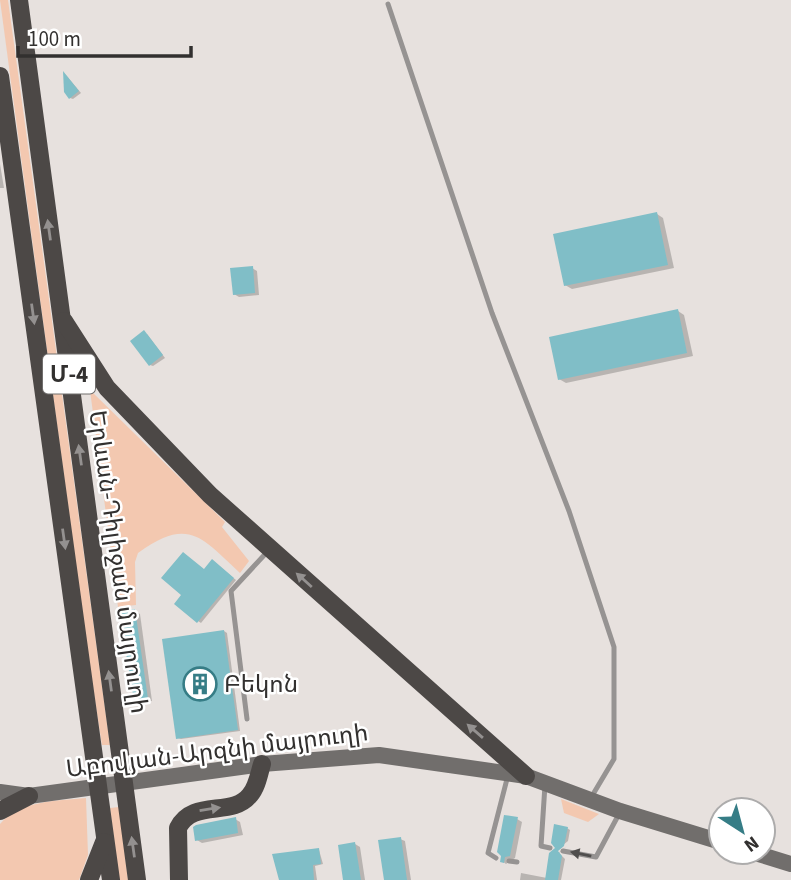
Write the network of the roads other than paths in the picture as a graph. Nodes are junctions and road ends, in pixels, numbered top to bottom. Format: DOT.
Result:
graph roads {
  1 [pos="19,0"];
  2 [pos="387,4"];
  3 [pos="0,76"];
  4 [pos="61,316"];
  5 [pos="270,549"];
  6 [pos="247,719"];
  7 [pos="262,764"];
  8 [pos="518,774"];
  9 [pos="545,782"];
  10 [pos="0,792"];
  11 [pos="29,796"];
  12 [pos="590,799"];
  13 [pos="0,811"];
  14 [pos="620,811"];
  15 [pos="105,838"];
  16 [pos="707,838"];
  17 [pos="550,848"];
  18 [pos="564,850"];
  19 [pos="496,858"];
  20 [pos="89,880"];
  21 [pos="111,880"];
  22 [pos="137,880"];
  23 [pos="180,880"];
  4 -- 1 [label="highway, Երևան-Դիլիջան մայրուղի / Մ-4, one-way"];
  2 -- 12 [label="lane"];
  3 -- 15 [label="highway, Երևան-Դիլիջան մայրուղի / Մ-4, one-way"];
  4 -- 5 [label="highway"];
  22 -- 4 [label="highway, Երևան-Դիլիջան մայրուղի / Մ-4, one-way"];
  5 -- 6 [label="lane"];
  8 -- 5 [label="highway, one-way"];
  7 -- 8 [label="main road, Աբովյան-Արզնի մայրուղի"];
  7 -- 11 [label="main road, Աբովյան-Արզնի մայրուղի"];
  23 -- 7 [label="highway, one-way"];
  8 -- 9 [label="main road, Աբովյան-Արզնի մայրուղի"];
  8 -- 19 [label="lane"];
  9 -- 12 [label="main road, Աբովյան-Արզնի մայրուղի"];
  9 -- 17 [label="lane"];
  10 -- 11 [label="main road, Աբովյան-Արզնի մայրուղի"];
  11 -- 13 [label="highway"];
  12 -- 14 [label="main road, Աբովյան-Արզնի մայրուղի"];
  14 -- 16 [label="main road, Աբովյան-Արզնի մայրուղի"];
  14 -- 18 [label="lane, one-way"];
  15 -- 20 [label="highway"];
  15 -- 21 [label="highway, Երևան-Դիլիջան մայրուղի / Մ-4"];
}
